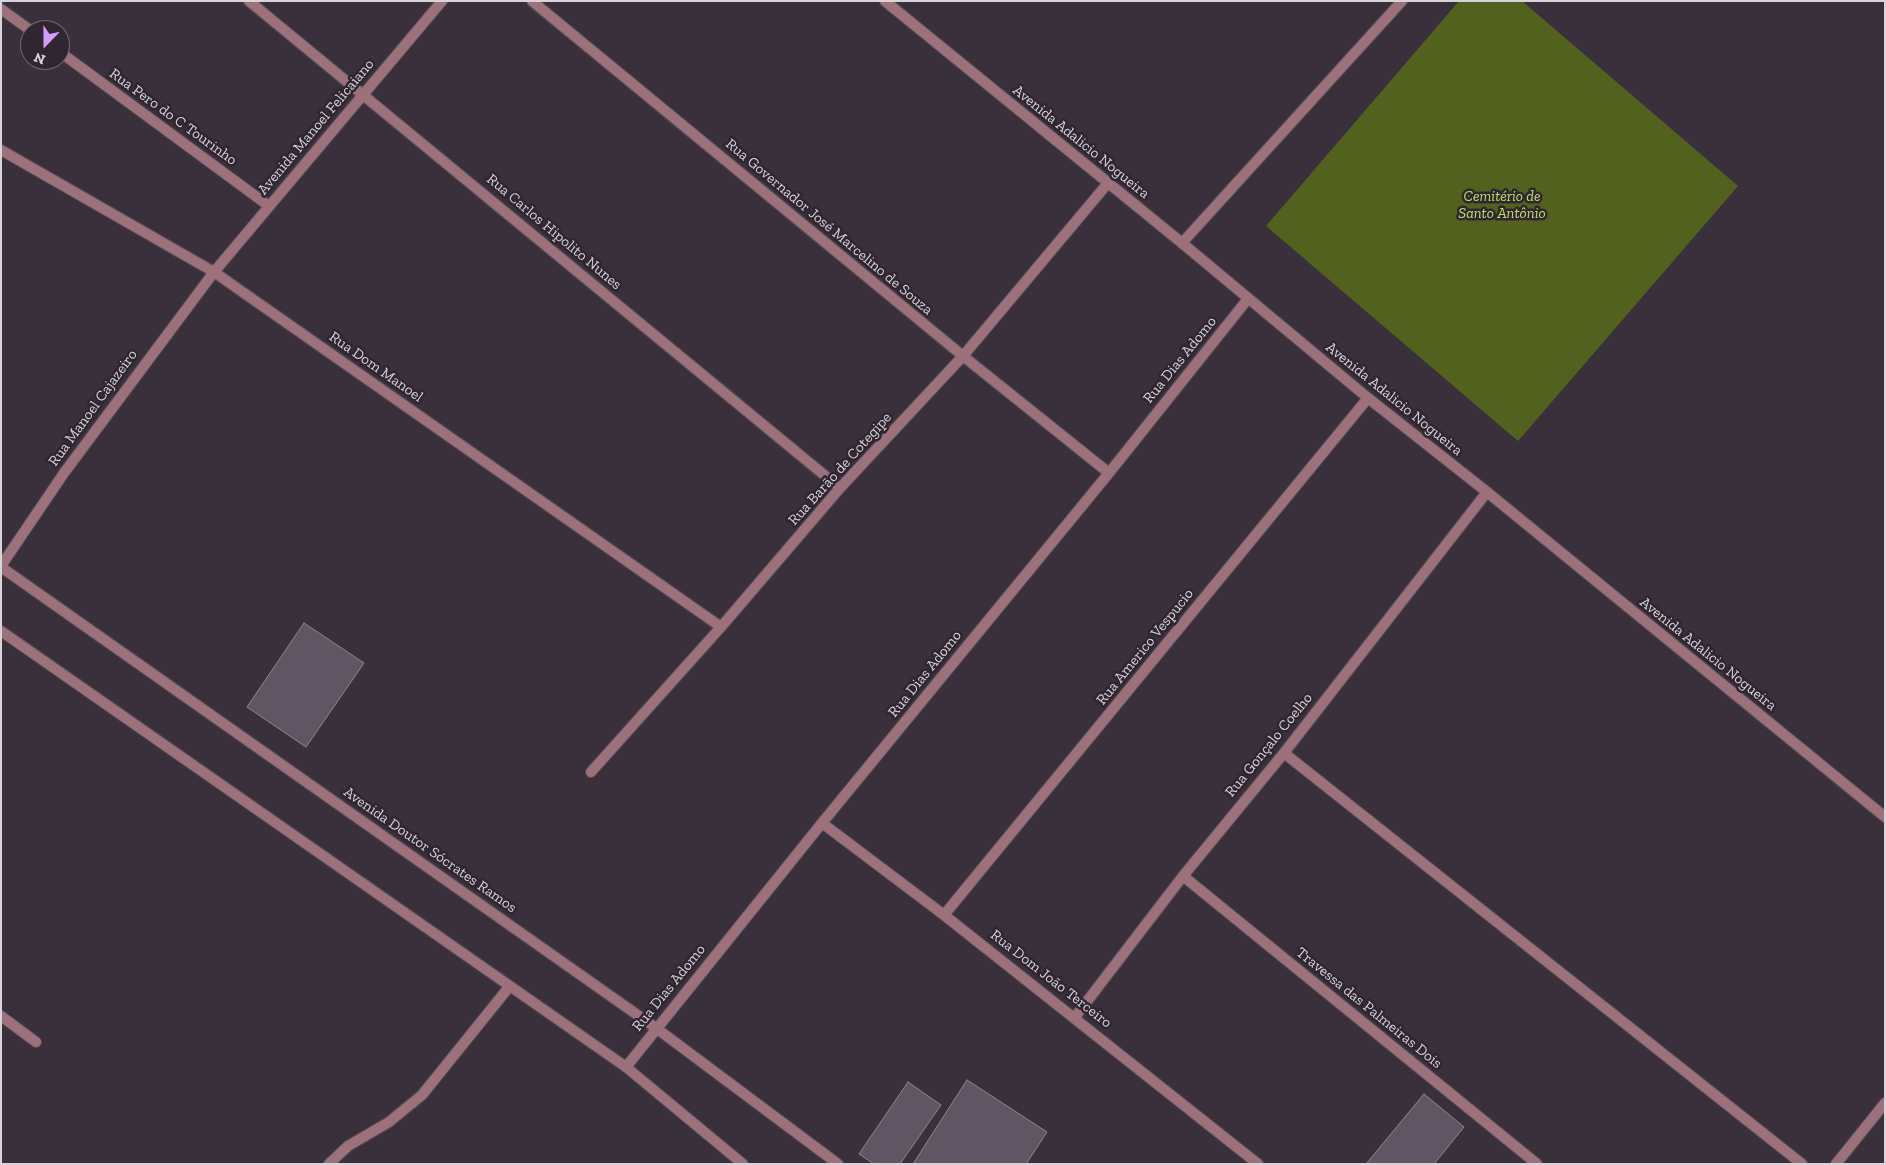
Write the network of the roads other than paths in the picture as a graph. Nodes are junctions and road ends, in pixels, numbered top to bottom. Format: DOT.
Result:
graph roads {
  1 [pos="248,1"];
  2 [pos="442,1"];
  3 [pos="532,1"];
  4 [pos="885,1"];
  5 [pos="1402,1"];
  6 [pos="1,9"];
  7 [pos="20,23"];
  8 [pos="70,59"];
  9 [pos="363,94"];
  10 [pos="1,150"];
  11 [pos="1108,183"];
  12 [pos="269,206"];
  13 [pos="1182,243"];
  14 [pos="214,272"];
  15 [pos="1248,300"];
  16 [pos="963,356"];
  17 [pos="1368,398"];
  18 [pos="1109,473"];
  19 [pos="840,488"];
  20 [pos="1487,492"];
  21 [pos="1,566"];
  22 [pos="721,627"];
  23 [pos="1,630"];
  24 [pos="1284,753"];
  25 [pos="591,772"];
  26 [pos="1885,817"];
  27 [pos="822,823"];
  28 [pos="1182,876"];
  29 [pos="944,915"];
  30 [pos="509,986"];
  31 [pos="1,1016"];
  32 [pos="1074,1017"];
  33 [pos="656,1028"];
  34 [pos="36,1042"];
  35 [pos="626,1067"];
  36 [pos="1885,1103"];
  37 [pos="329,1164"];
  38 [pos="744,1164"];
  39 [pos="838,1164"];
  40 [pos="1258,1164"];
  41 [pos="1537,1164"];
  42 [pos="1802,1164"];
  43 [pos="1836,1164"];
  1 -- 9 [label="street, Rua Carlos Hipolito Nunes"];
  2 -- 9 [label="street, Avenida Manoel Felicaiano"];
  3 -- 16 [label="street, Rua Governador José Marcelino de Souza"];
  4 -- 11 [label="street, Avenida Adalicio Nogueira"];
  5 -- 13 [label="street"];
  6 -- 7 [label="street"];
  8 -- 12 [label="street, Rua Pero do C Tourinho"];
  9 -- 12 [label="street, Avenida Manoel Felicaiano"];
  9 -- 19 [label="street, Rua Carlos Hipolito Nunes"];
  10 -- 14 [label="street, Rua Dom Manoel"];
  11 -- 13 [label="street, Avenida Adalicio Nogueira"];
  11 -- 16 [label="street, Rua Barão de Cotegipe"];
  12 -- 14 [label="street, Avenida Manoel Felicaiano"];
  13 -- 15 [label="street, Avenida Adalicio Nogueira"];
  14 -- 21 [label="street, Rua Manoel Cajazeiro"];
  14 -- 22 [label="street, Rua Dom Manoel"];
  15 -- 17 [label="street, Avenida Adalicio Nogueira"];
  15 -- 18 [label="street, Rua Dias Adomo"];
  16 -- 18 [label="street, Rua Governador José Marcelino de Souza"];
  16 -- 19 [label="street, Rua Barão de Cotegipe"];
  17 -- 20 [label="street, Avenida Adalicio Nogueira"];
  17 -- 29 [label="street, Rua Americo Vespucio"];
  18 -- 27 [label="street, Rua Dias Adomo"];
  19 -- 22 [label="street, Rua Barão de Cotegipe"];
  20 -- 24 [label="street, Rua Gonçalo Coelho"];
  20 -- 26 [label="street, Avenida Adalicio Nogueira"];
  21 -- 33 [label="street, Avenida Doutor Sócrates Ramos"];
  22 -- 25 [label="street, Rua Barão de Cotegipe"];
  23 -- 30 [label="street"];
  24 -- 28 [label="street, Rua Gonçalo Coelho"];
  24 -- 42 [label="street"];
  27 -- 29 [label="street, Rua Dom João Terceiro"];
  27 -- 33 [label="street, Rua Dias Adomo"];
  28 -- 32 [label="street, Rua Gonçalo Coelho"];
  28 -- 41 [label="street, Travessa das Palmeiras Dois"];
  29 -- 32 [label="street, Rua Dom João Terceiro"];
  30 -- 35 [label="street"];
  30 -- 37 [label="street"];
  31 -- 34 [label="street"];
  32 -- 40 [label="street, Rua Dom João Terceiro"];
  33 -- 35 [label="street, Rua Dias Adomo"];
  33 -- 39 [label="street, Avenida Doutor Sócrates Ramos"];
  35 -- 38 [label="street"];
  36 -- 43 [label="street"];
}
